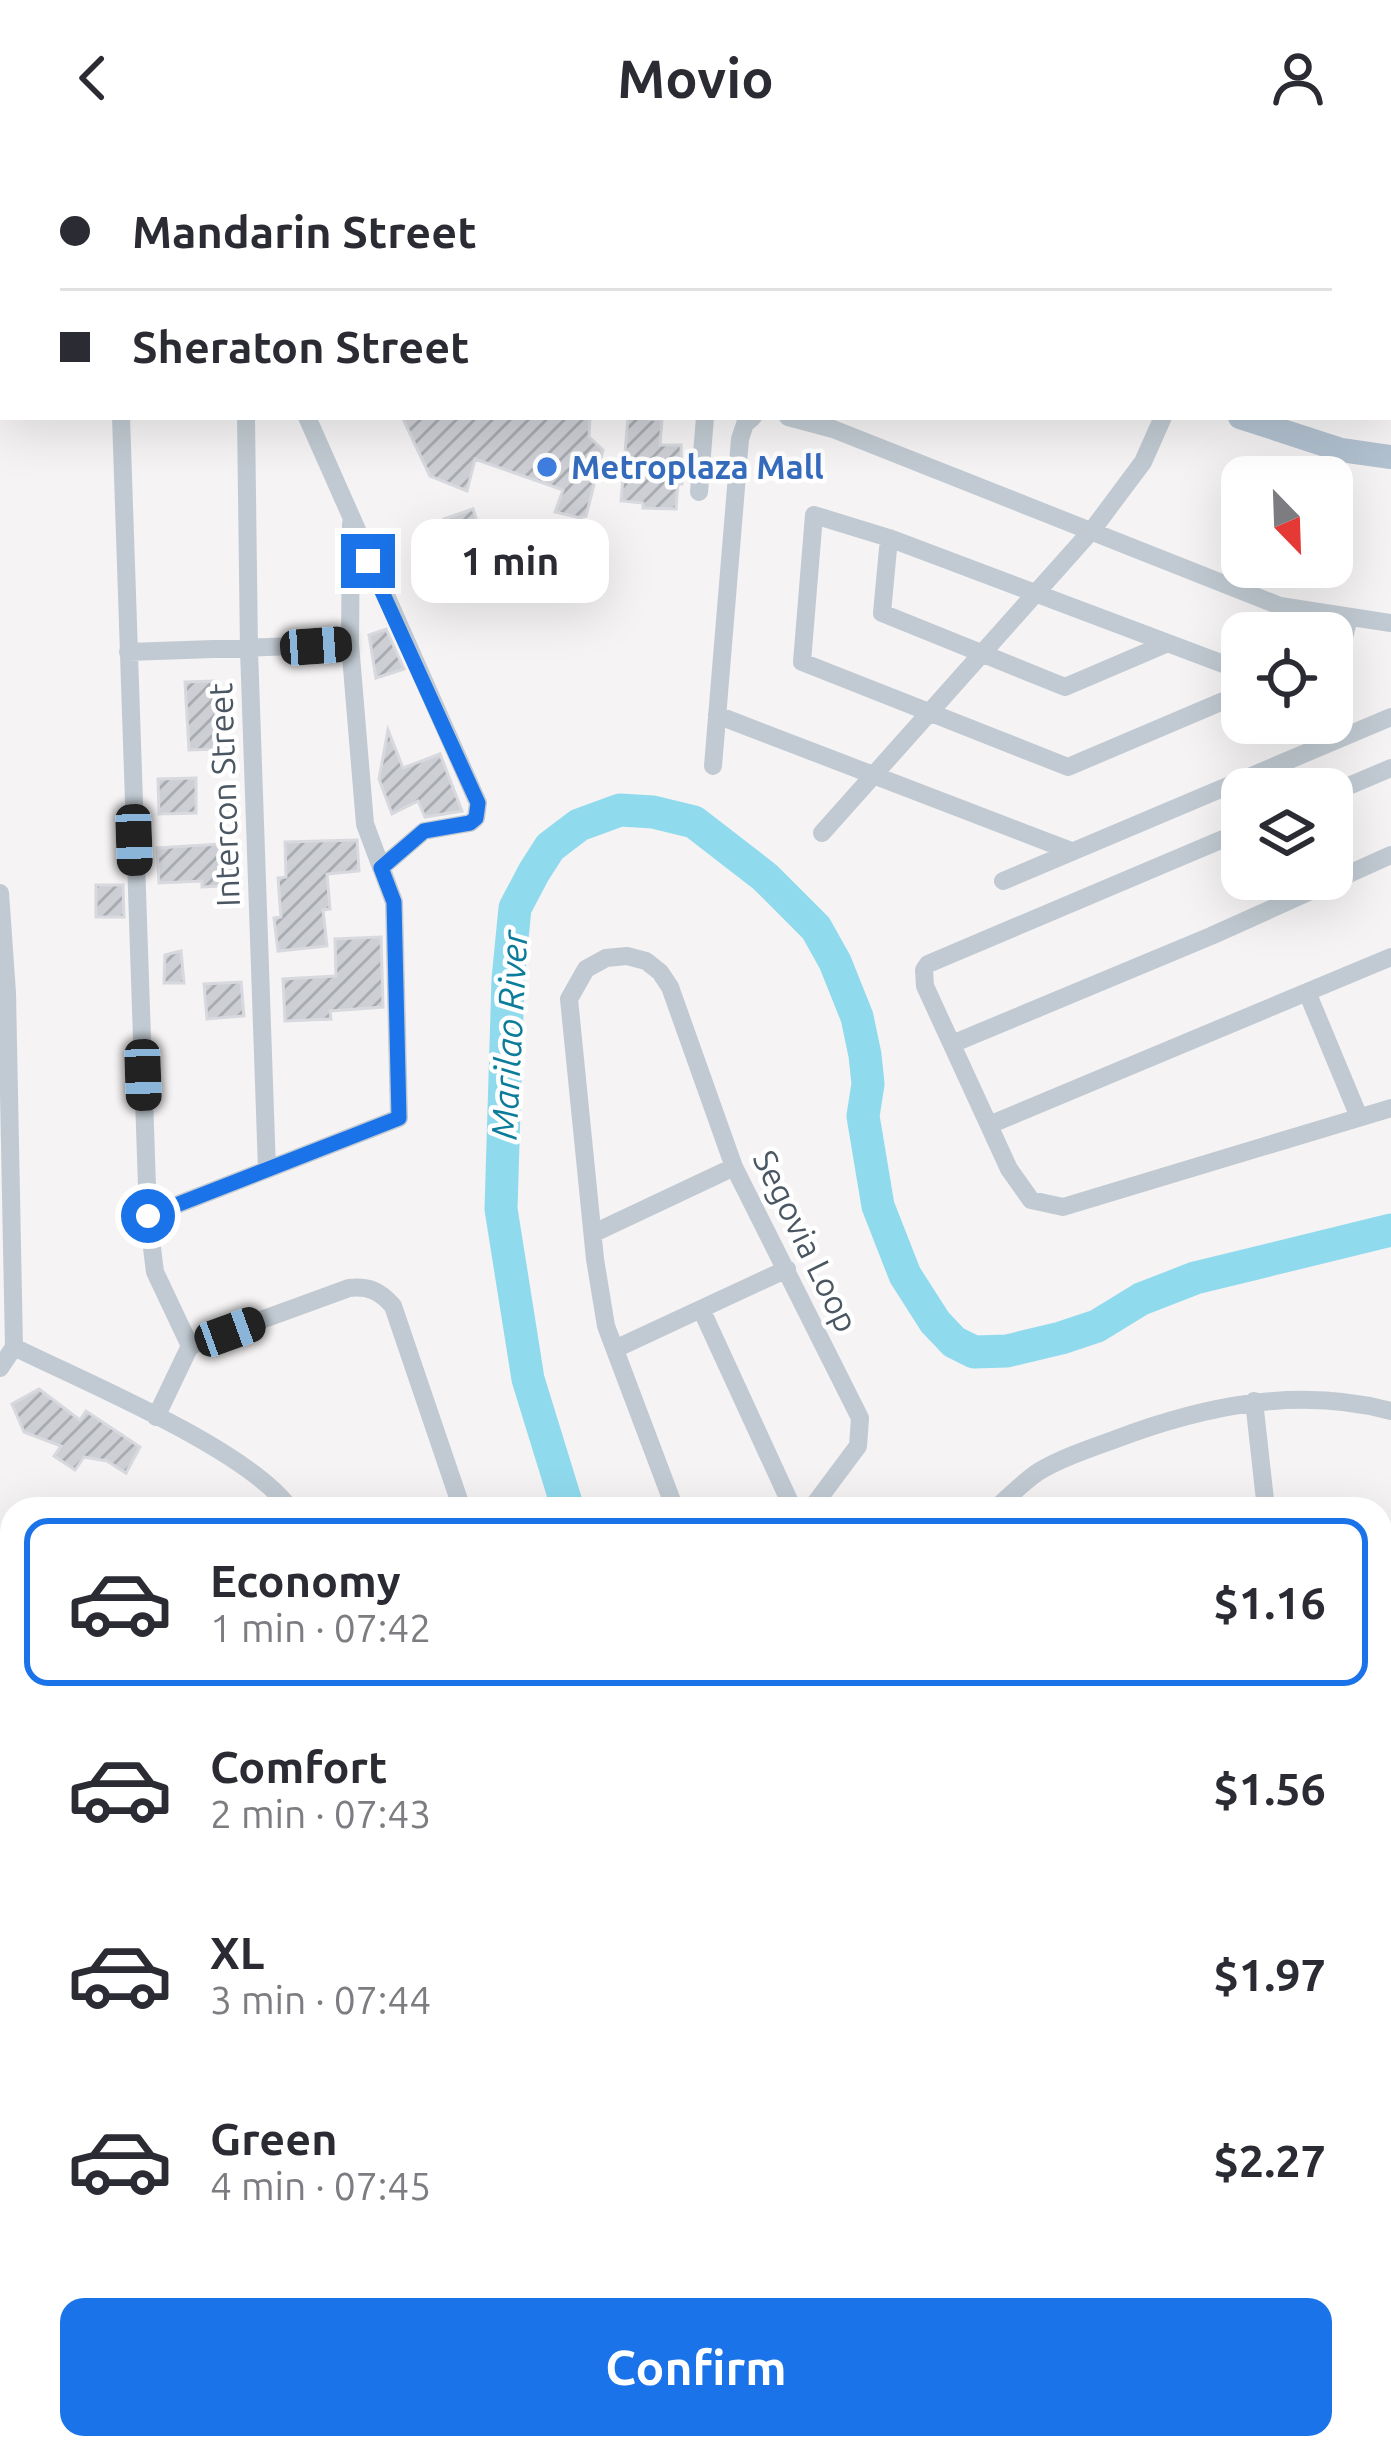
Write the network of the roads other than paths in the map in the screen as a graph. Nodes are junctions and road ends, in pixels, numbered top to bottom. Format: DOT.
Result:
graph roads {
  1 [pos="121,420"];
  2 [pos="246,420"];
  3 [pos="308,420"];
  4 [pos="705,420"];
  5 [pos="750,420"];
  6 [pos="799,420"];
  7 [pos="1162,420"];
  8 [pos="1249,420"];
  9 [pos="1391,458"];
  10 [pos="699,492"];
  11 [pos="351,523"];
  12 [pos="1093,529"];
  13 [pos="889,538"];
  14 [pos="1037,593"];
  15 [pos="1321,612"];
  16 [pos="1353,617"];
  17 [pos="1391,623"];
  18 [pos="1168,643"];
  19 [pos="350,644"];
  20 [pos="249,650"];
  21 [pos="128,652"];
  22 [pos="984,654"];
  23 [pos="1221,663"];
  24 [pos="1221,702"];
  25 [pos="931,713"];
  26 [pos="717,715"];
  27 [pos="1391,717"];
  28 [pos="713,766"];
  29 [pos="1391,768"];
  30 [pos="874,775"];
  31 [pos="1353,784"];
  32 [pos="821,833"];
  33 [pos="1221,840"];
  34 [pos="1072,851"];
  35 [pos="1391,855"];
  36 [pos="381,868"];
  37 [pos="1004,881"];
  38 [pos="0,893"];
  39 [pos="1391,957"];
  40 [pos="1307,992"];
  41 [pos="952,1044"];
  42 [pos="1391,1108"];
  43 [pos="1359,1118"];
  44 [pos="989,1125"];
  45 [pos="734,1167"];
  46 [pos="267,1170"];
  47 [pos="148,1216"];
  48 [pos="593,1233"];
  49 [pos="787,1269"];
  50 [pos="702,1311"];
  51 [pos="190,1346"];
  52 [pos="14,1347"];
  53 [pos="615,1349"];
  54 [pos="0,1368"];
  55 [pos="1254,1401"];
  56 [pos="1391,1411"];
  57 [pos="156,1417"];
  58 [pos="278,1497"];
  59 [pos="458,1497"];
  60 [pos="670,1497"];
  61 [pos="787,1497"];
  62 [pos="821,1497"];
  63 [pos="1009,1497"];
  64 [pos="1265,1497"];
  1 -- 21 [label="street"];
  2 -- 20 [label="street, Intercon Street"];
  3 -- 11 [label="street"];
  4 -- 10 [label="street"];
  5 -- 26 [label="street"];
  6 -- 12 [label="street"];
  7 -- 12 [label="street"];
  8 -- 9 [label="main road"];
  11 -- 19 [label="street"];
  11 -- 36 [label="street"];
  12 -- 14 [label="street"];
  12 -- 15 [label="street"];
  13 -- 14 [label="street"];
  13 -- 22 [label="street"];
  13 -- 25 [label="street"];
  14 -- 18 [label="street"];
  14 -- 22 [label="street"];
  16 -- 17 [label="street"];
  18 -- 22 [label="street"];
  18 -- 23 [label="street"];
  19 -- 20 [label="street"];
  19 -- 36 [label="street"];
  20 -- 21 [label="street"];
  20 -- 46 [label="street, Intercon Street"];
  21 -- 47 [label="street"];
  22 -- 25 [label="street"];
  24 -- 25 [label="street"];
  25 -- 30 [label="street"];
  26 -- 28 [label="street"];
  26 -- 30 [label="street"];
  27 -- 34 [label="street"];
  29 -- 31 [label="street"];
  30 -- 32 [label="street"];
  30 -- 34 [label="street"];
  33 -- 41 [label="street"];
  34 -- 37 [label="street"];
  35 -- 41 [label="street"];
  36 -- 46 [label="street"];
  38 -- 52 [label="street"];
  39 -- 40 [label="street"];
  40 -- 43 [label="street"];
  40 -- 44 [label="street"];
  41 -- 44 [label="street"];
  42 -- 43 [label="street"];
  43 -- 44 [label="street"];
  45 -- 48 [label="street"];
  45 -- 48 [label="street, Segovia Loop"];
  45 -- 49 [label="street, Segovia Loop"];
  46 -- 47 [label="street"];
  47 -- 51 [label="street"];
  48 -- 53 [label="street"];
  49 -- 50 [label="street"];
  49 -- 62 [label="street, Segovia Loop"];
  50 -- 53 [label="street"];
  50 -- 61 [label="street"];
  51 -- 57 [label="street"];
  51 -- 59 [label="street"];
  52 -- 54 [label="street"];
  52 -- 57 [label="street"];
  53 -- 60 [label="street"];
  55 -- 56 [label="street"];
  55 -- 63 [label="street"];
  55 -- 64 [label="street"];
  57 -- 58 [label="street"];
}
